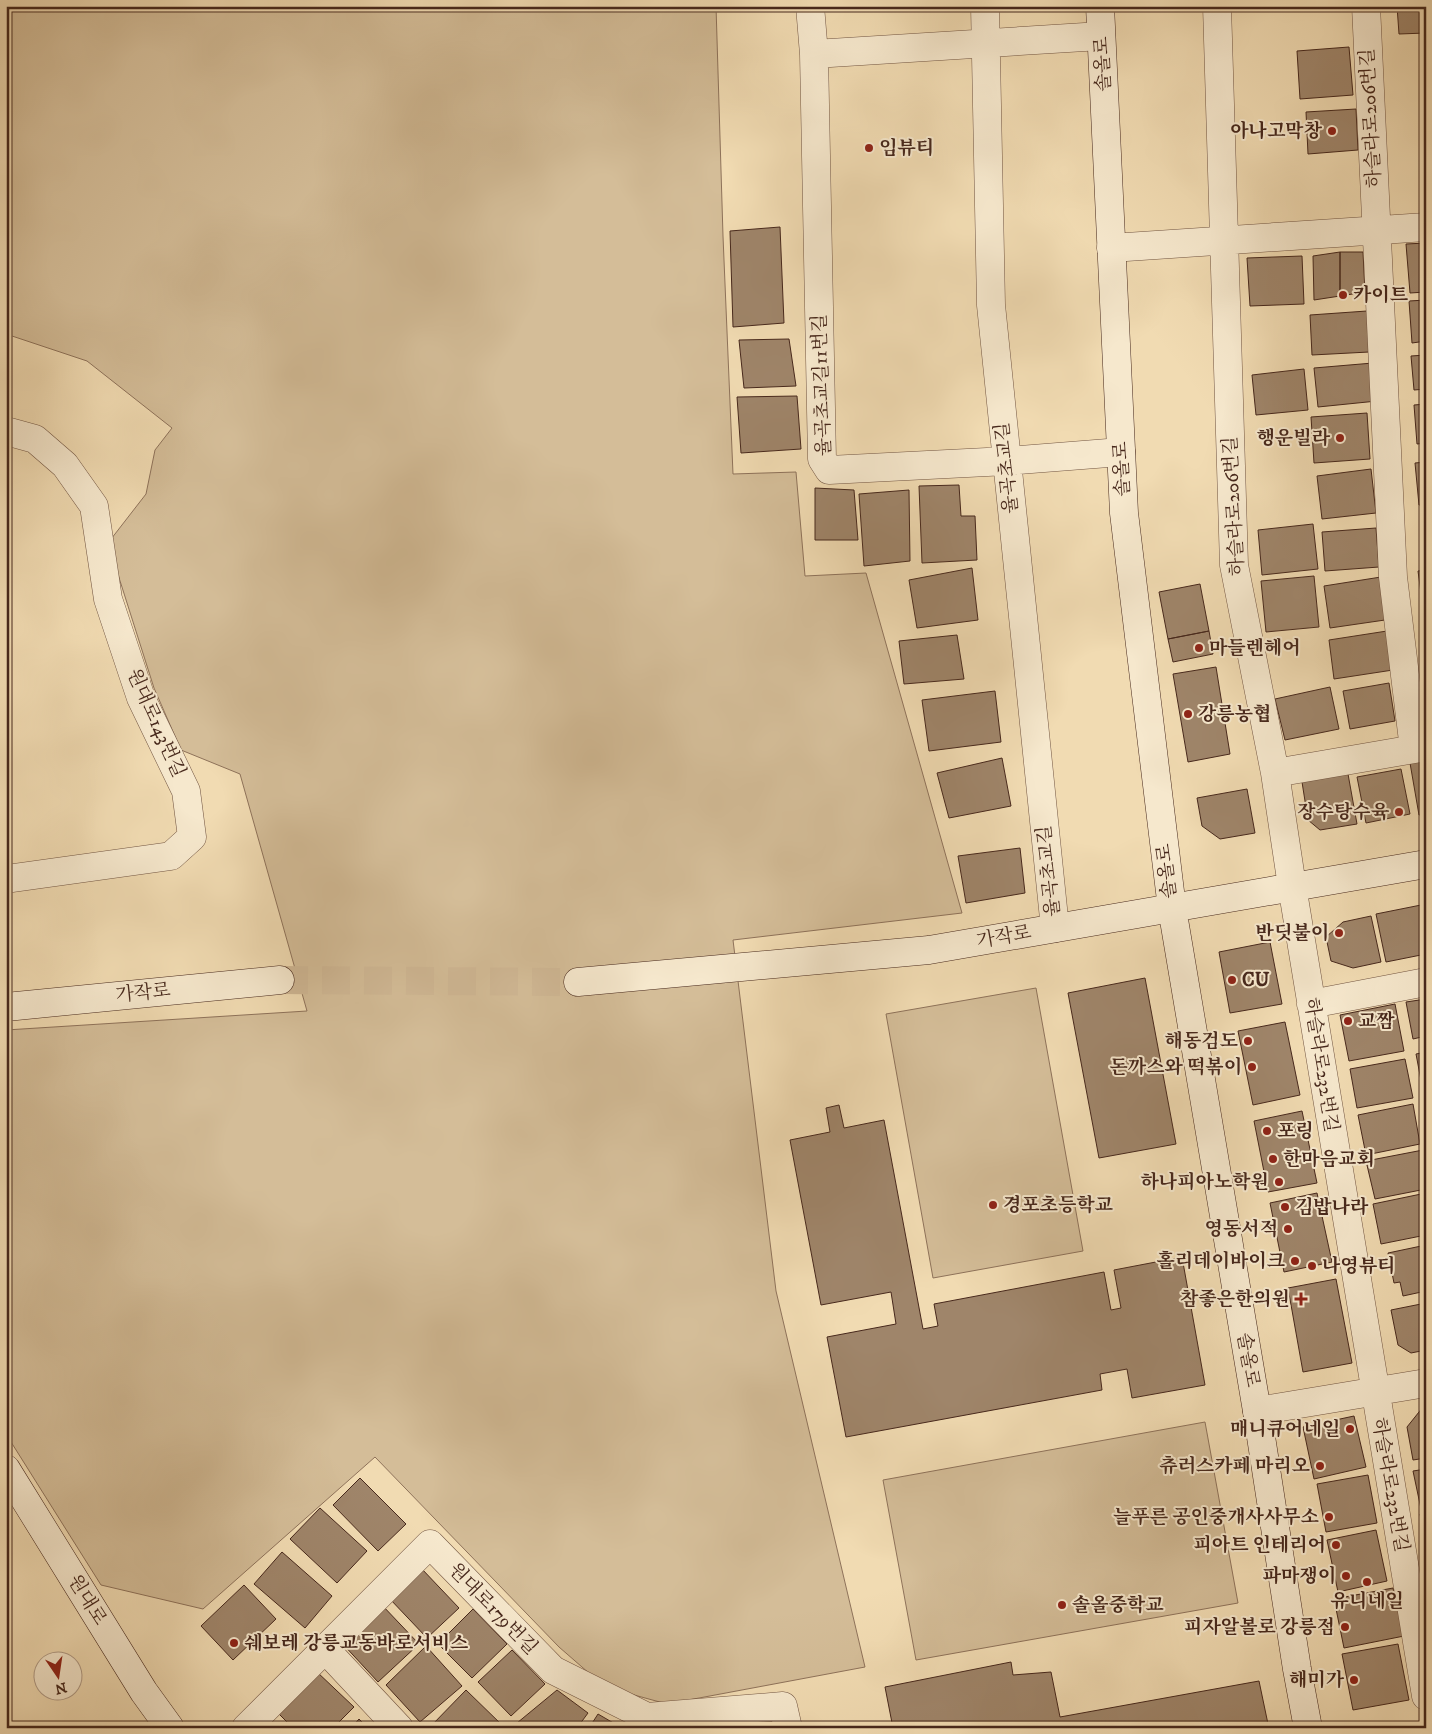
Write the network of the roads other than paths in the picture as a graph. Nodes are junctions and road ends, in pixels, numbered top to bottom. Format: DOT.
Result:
graph roads {
  1 [pos="810,6"];
  2 [pos="985,6"];
  3 [pos="1100,6"];
  4 [pos="1217,6"];
  5 [pos="1366,6"];
  6 [pos="1101,36"];
  7 [pos="986,43"];
  8 [pos="814,54"];
  9 [pos="1426,227"];
  10 [pos="1377,230"];
  11 [pos="1224,240"];
  12 [pos="1111,248"];
  13 [pos="6,431"];
  14 [pos="1121,452"];
  15 [pos="1007,461"];
  16 [pos="1420,748"];
  17 [pos="1275,774"];
  18 [pos="1426,864"];
  19 [pos="6,879"];
  20 [pos="1292,886"];
  21 [pos="1172,908"];
  22 [pos="1055,928"];
  23 [pos="280,980"];
  24 [pos="578,982"];
  25 [pos="1426,982"];
  26 [pos="1311,1004"];
  27 [pos="6,1007"];
  28 [pos="1426,1383"];
  29 [pos="1375,1392"];
  30 [pos="1257,1411"];
  31 [pos="6,1469"];
  32 [pos="325,1649"];
  33 [pos="1426,1696"];
  34 [pos="170,1728"];
  35 [pos="246,1728"];
  36 [pos="398,1728"];
  37 [pos="788,1728"];
  38 [pos="1308,1728"];
  1 -- 8 [label="street, 율곡초교길11번길"];
  2 -- 7 [label="street, 율곡초교길"];
  3 -- 6 [label="street, 솔올로"];
  4 -- 11 [label="street, 하슬라로206번길"];
  5 -- 10 [label="street, 하슬라로206번길"];
  6 -- 7 [label="street"];
  6 -- 12 [label="street, 솔올로"];
  7 -- 8 [label="street"];
  7 -- 15 [label="street, 율곡초교길"];
  8 -- 15 [label="street, 율곡초교길11번길"];
  9 -- 10 [label="street"];
  10 -- 11 [label="street"];
  10 -- 16 [label="street, 하슬라로206번길"];
  11 -- 12 [label="street"];
  11 -- 17 [label="street, 하슬라로206번길"];
  12 -- 14 [label="street, 솔올로"];
  13 -- 19 [label="street, 원대로143번길"];
  14 -- 15 [label="street, 율곡초교길11번길"];
  14 -- 21 [label="street, 솔올로"];
  15 -- 22 [label="street, 율곡초교길"];
  16 -- 17 [label="street"];
  17 -- 20 [label="street, 하슬라로206번길"];
  18 -- 20 [label="street, 가작로"];
  20 -- 21 [label="street, 가작로"];
  20 -- 26 [label="street, 하슬라로232번길"];
  21 -- 22 [label="street, 가작로"];
  21 -- 30 [label="street, 솔올로"];
  22 -- 24 [label="street, 가작로"];
  23 -- 27 [label="street, 가작로"];
  25 -- 26 [label="street"];
  26 -- 29 [label="street, 하슬라로232번길"];
  28 -- 29 [label="street, 하슬라로232번길"];
  29 -- 30 [label="street, 하슬라로232번길"];
  29 -- 33 [label="street, 하슬라로232번길"];
  30 -- 38 [label="street, 솔올로"];
  31 -- 34 [label="street, 원대로"];
  32 -- 35 [label="street, 원대로179번길"];
  32 -- 36 [label="street"];
  32 -- 37 [label="street, 원대로179번길"];
}
